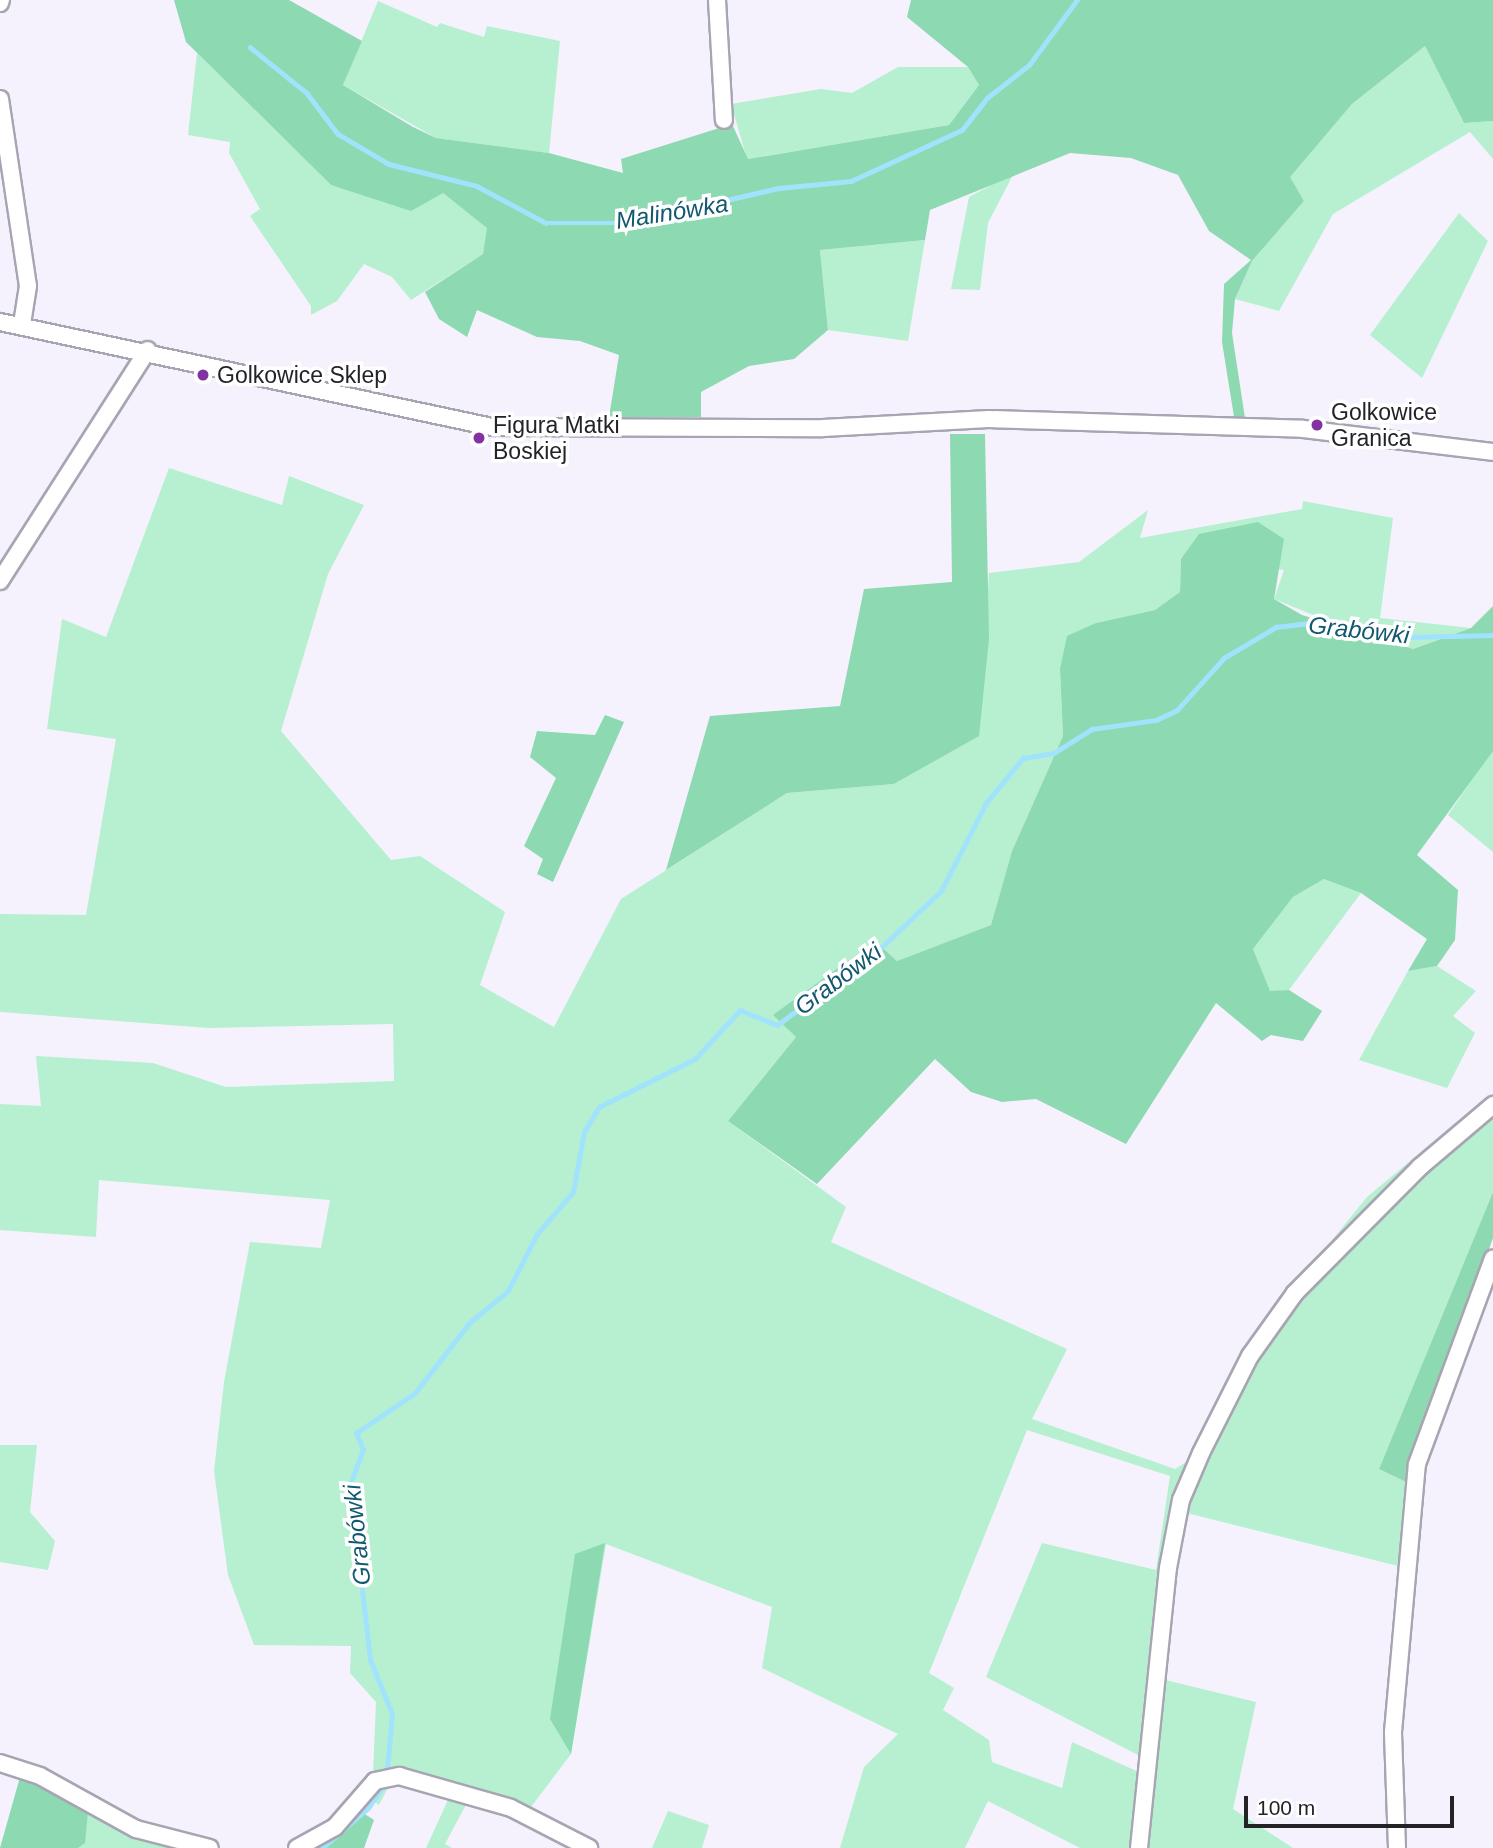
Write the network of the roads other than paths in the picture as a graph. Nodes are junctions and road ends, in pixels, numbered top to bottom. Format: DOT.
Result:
graph roads {
  1 [pos="717,0"];
  2 [pos="0,99"];
  3 [pos="724,120"];
  4 [pos="0,322"];
  5 [pos="22,325"];
  6 [pos="148,350"];
  7 [pos="1493,452"];
  8 [pos="0,581"];
  9 [pos="1493,1105"];
  10 [pos="1493,1259"];
  11 [pos="0,1763"];
  12 [pos="210,1848"];
  13 [pos="297,1848"];
  14 [pos="589,1848"];
  15 [pos="1139,1848"];
  16 [pos="1397,1848"];
  1 -- 3 [label="street"];
  2 -- 5 [label="street"];
  4 -- 5 [label="street"];
  5 -- 6 [label="street"];
  6 -- 7 [label="street"];
  6 -- 8 [label="street"];
  9 -- 15 [label="street"];
  10 -- 16 [label="street"];
  11 -- 12 [label="street"];
  13 -- 14 [label="street"];
}
